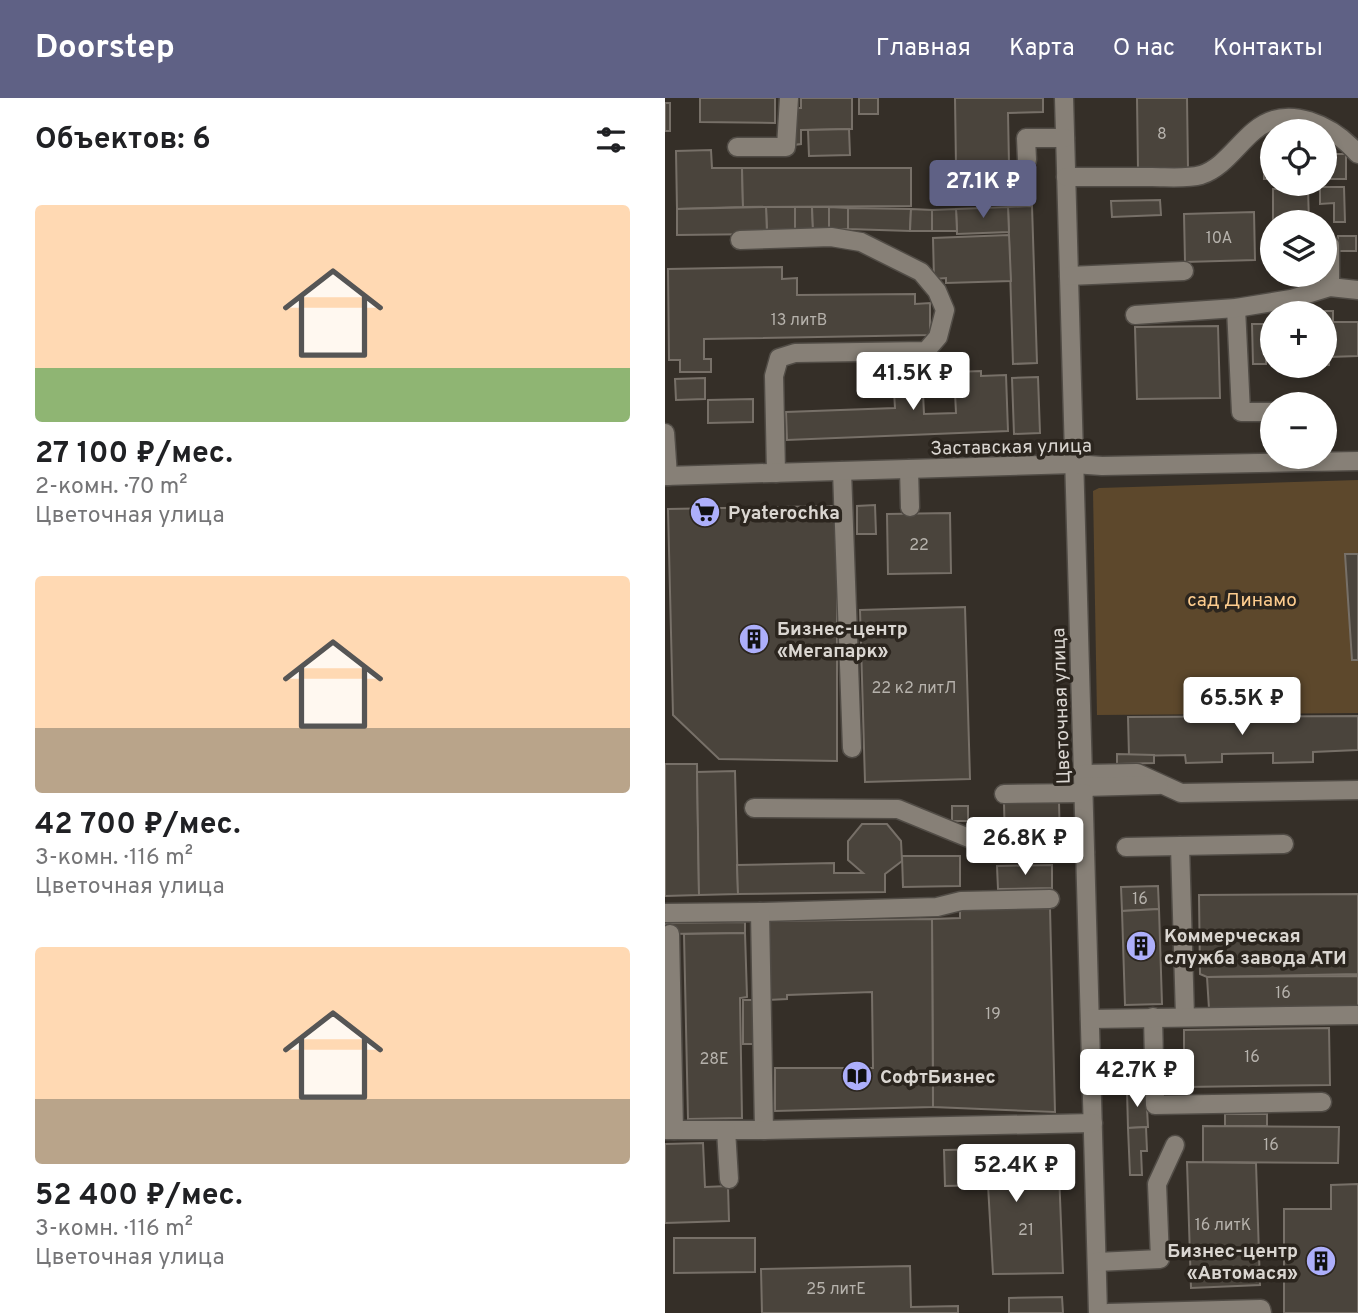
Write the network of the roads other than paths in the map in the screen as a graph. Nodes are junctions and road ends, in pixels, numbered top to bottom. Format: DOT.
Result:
graph roads {
  1 [pos="789,98"];
  2 [pos="1064,98"];
  3 [pos="1065,138"];
  4 [pos="737,147"];
  5 [pos="1358,154"];
  6 [pos="1027,160"];
  7 [pos="1066,177"];
  8 [pos="740,240"];
  9 [pos="1184,271"];
  10 [pos="1069,276"];
  11 [pos="1330,288"];
  12 [pos="1358,290"];
  13 [pos="1236,308"];
  14 [pos="1135,314"];
  15 [pos="1260,412"];
  16 [pos="665,433"];
  17 [pos="1337,460"];
  18 [pos="1260,461"];
  19 [pos="1358,461"];
  20 [pos="1074,464"];
  21 [pos="909,469"];
  22 [pos="842,471"];
  23 [pos="776,472"];
  24 [pos="666,476"];
  25 [pos="910,506"];
  26 [pos="852,748"];
  27 [pos="1083,784"];
  28 [pos="1358,790"];
  29 [pos="1003,794"];
  30 [pos="754,808"];
  31 [pos="1284,844"];
  32 [pos="1180,846"];
  33 [pos="1126,847"];
  34 [pos="1085,852"];
  35 [pos="1050,899"];
  36 [pos="760,912"];
  37 [pos="668,921"];
  38 [pos="1358,1015"];
  39 [pos="1153,1017"];
  40 [pos="1185,1017"];
  41 [pos="1090,1018"];
  42 [pos="1322,1102"];
  43 [pos="1093,1123"];
  44 [pos="670,1130"];
  45 [pos="726,1130"];
  46 [pos="764,1130"];
  47 [pos="1175,1144"];
  48 [pos="729,1179"];
  49 [pos="1097,1262"];
  50 [pos="1098,1313"];
  51 [pos="1108,1313"];
  52 [pos="1262,1313"];
  1 -- 4 [label="street"];
  2 -- 3 [label="street, Цветочная улица"];
  3 -- 6 [label="street"];
  3 -- 7 [label="street, Цветочная улица"];
  5 -- 7 [label="street"];
  7 -- 10 [label="street, Цветочная улица"];
  8 -- 23 [label="street"];
  9 -- 10 [label="street"];
  10 -- 20 [label="street, Цветочная улица"];
  11 -- 12 [label="street"];
  11 -- 13 [label="street"];
  13 -- 14 [label="street"];
  13 -- 15 [label="street"];
  16 -- 24 [label="street"];
  17 -- 19 [label="street, Заставская улица"];
  18 -- 20 [label="street, Заставская улица"];
  20 -- 21 [label="street, Заставская улица"];
  20 -- 27 [label="street, Цветочная улица"];
  21 -- 22 [label="street, Заставская улица"];
  21 -- 25 [label="street"];
  22 -- 23 [label="street, Заставская улица"];
  22 -- 26 [label="street"];
  23 -- 24 [label="street, Заставская улица"];
  27 -- 28 [label="street"];
  27 -- 29 [label="street"];
  27 -- 34 [label="street, Цветочная улица"];
  30 -- 34 [label="street"];
  31 -- 32 [label="street"];
  32 -- 33 [label="street"];
  32 -- 40 [label="street"];
  34 -- 41 [label="street, Цветочная улица"];
  35 -- 36 [label="street"];
  36 -- 37 [label="street"];
  36 -- 46 [label="street"];
  37 -- 44 [label="street"];
  38 -- 40 [label="street"];
  39 -- 40 [label="street"];
  39 -- 41 [label="street"];
  39 -- 42 [label="street"];
  41 -- 43 [label="street, Цветочная улица"];
  43 -- 46 [label="street"];
  43 -- 49 [label="street, Цветочная улица"];
  44 -- 45 [label="street"];
  45 -- 46 [label="street"];
  45 -- 48 [label="street"];
  47 -- 49 [label="street"];
  49 -- 50 [label="street, Цветочная улица"];
  51 -- 52 [label="street"];
}
